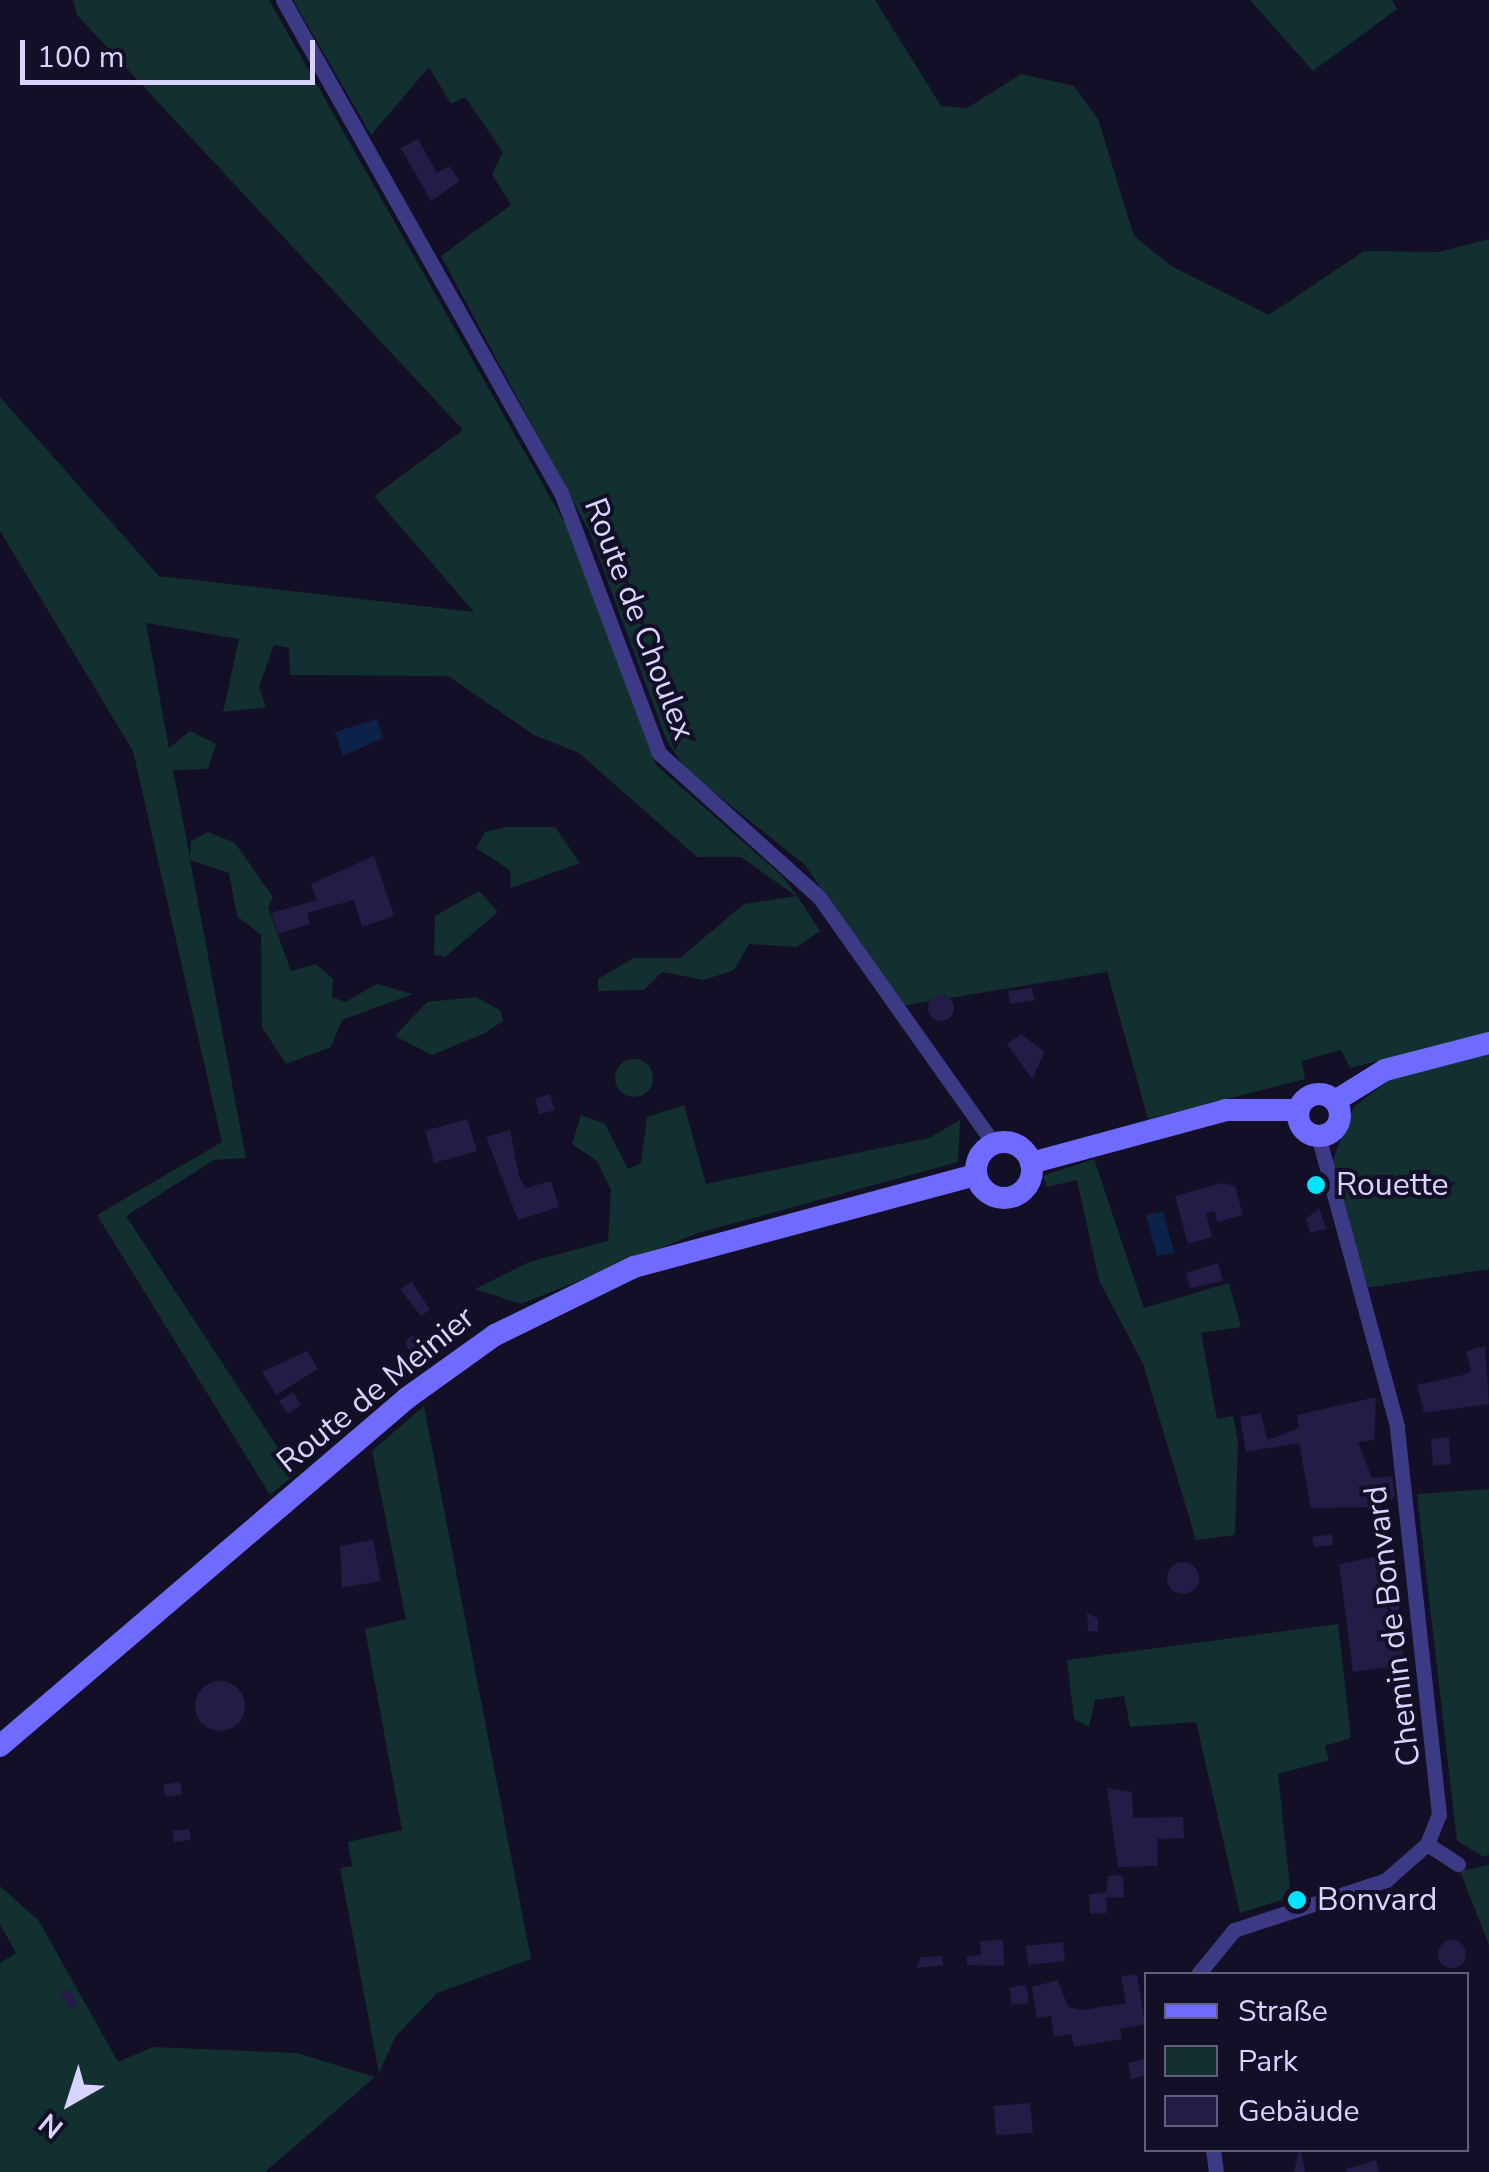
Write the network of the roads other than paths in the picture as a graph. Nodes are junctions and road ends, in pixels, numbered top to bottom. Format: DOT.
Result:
graph roads {
  1 [pos="283,0"];
  2 [pos="1489,1043"];
  3 [pos="1335,1101"];
  4 [pos="1298,1110"];
  5 [pos="1318,1136"];
  6 [pos="994,1144"];
  7 [pos="1031,1163"];
  8 [pos="976,1175"];
  9 [pos="0,1746"];
  10 [pos="1428,1844"];
  11 [pos="1458,1864"];
  12 [pos="1200,1972"];
  1 -- 6 [label="street, Route de Choulex"];
  2 -- 3 [label="street"];
  3 -- 4 [label="street"];
  3 -- 5 [label="street"];
  4 -- 5 [label="street"];
  4 -- 7 [label="street"];
  5 -- 10 [label="street, Chemin de Bonvard"];
  6 -- 7 [label="street"];
  6 -- 8 [label="street"];
  7 -- 8 [label="street"];
  8 -- 9 [label="street, Route de Meinier"];
  10 -- 11 [label="street"];
  10 -- 12 [label="street"];
}
